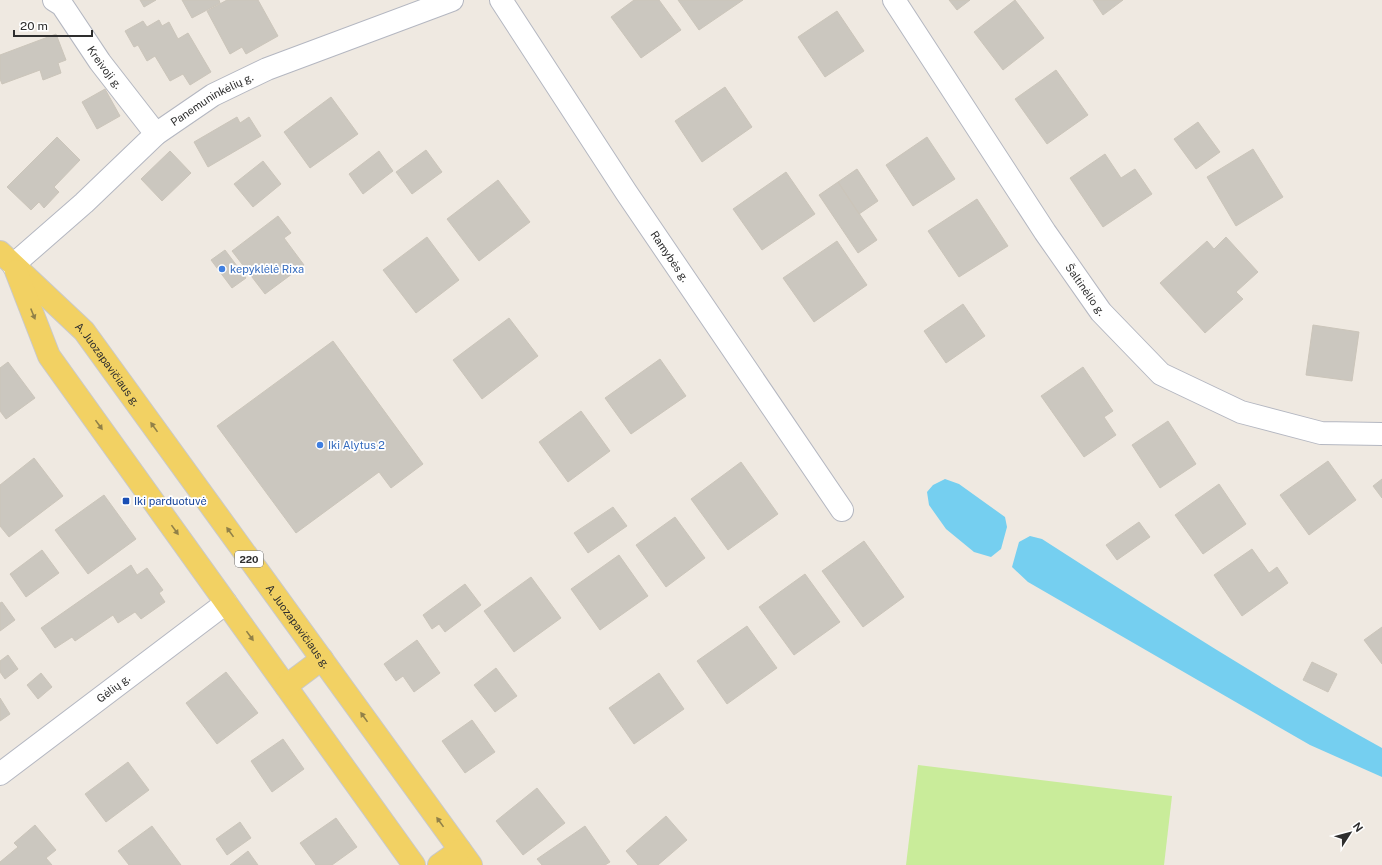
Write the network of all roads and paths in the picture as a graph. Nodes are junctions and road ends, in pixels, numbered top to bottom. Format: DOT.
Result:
graph roads {
  1 [pos="54,0"];
  2 [pos="452,0"];
  3 [pos="501,0"];
  4 [pos="894,0"];
  5 [pos="417,6"];
  6 [pos="156,134"];
  7 [pos="7,258"];
  8 [pos="1382,434"];
  9 [pos="842,510"];
  10 [pos="226,603"];
  11 [pos="322,659"];
  12 [pos="286,686"];
  13 [pos="0,774"];
  14 [pos="465,857"];
  15 [pos="414,865"];
  16 [pos="439,865"];
  1 -- 6 [label="street, Kreivoji g."];
  2 -- 5 [label="street, Panemuninkėlių g."];
  3 -- 9 [label="street, Ramybės g."];
  4 -- 8 [label="street, Šaltinėlio g."];
  5 -- 6 [label="street, Panemuninkėlių g."];
  6 -- 7 [label="street, Panemuninkėlių g."];
  7 -- 10 [label="main road, one-way"];
  11 -- 7 [label="main road, A. Juozapavičiaus g. / 220, one-way"];
  10 -- 12 [label="main road, one-way"];
  10 -- 13 [label="street, Gėlių g."];
  11 -- 12 [label="main road"];
  14 -- 11 [label="main road, A. Juozapavičiaus g. / 220, one-way"];
  12 -- 15 [label="main road"];
  14 -- 16 [label="main road"];
}
